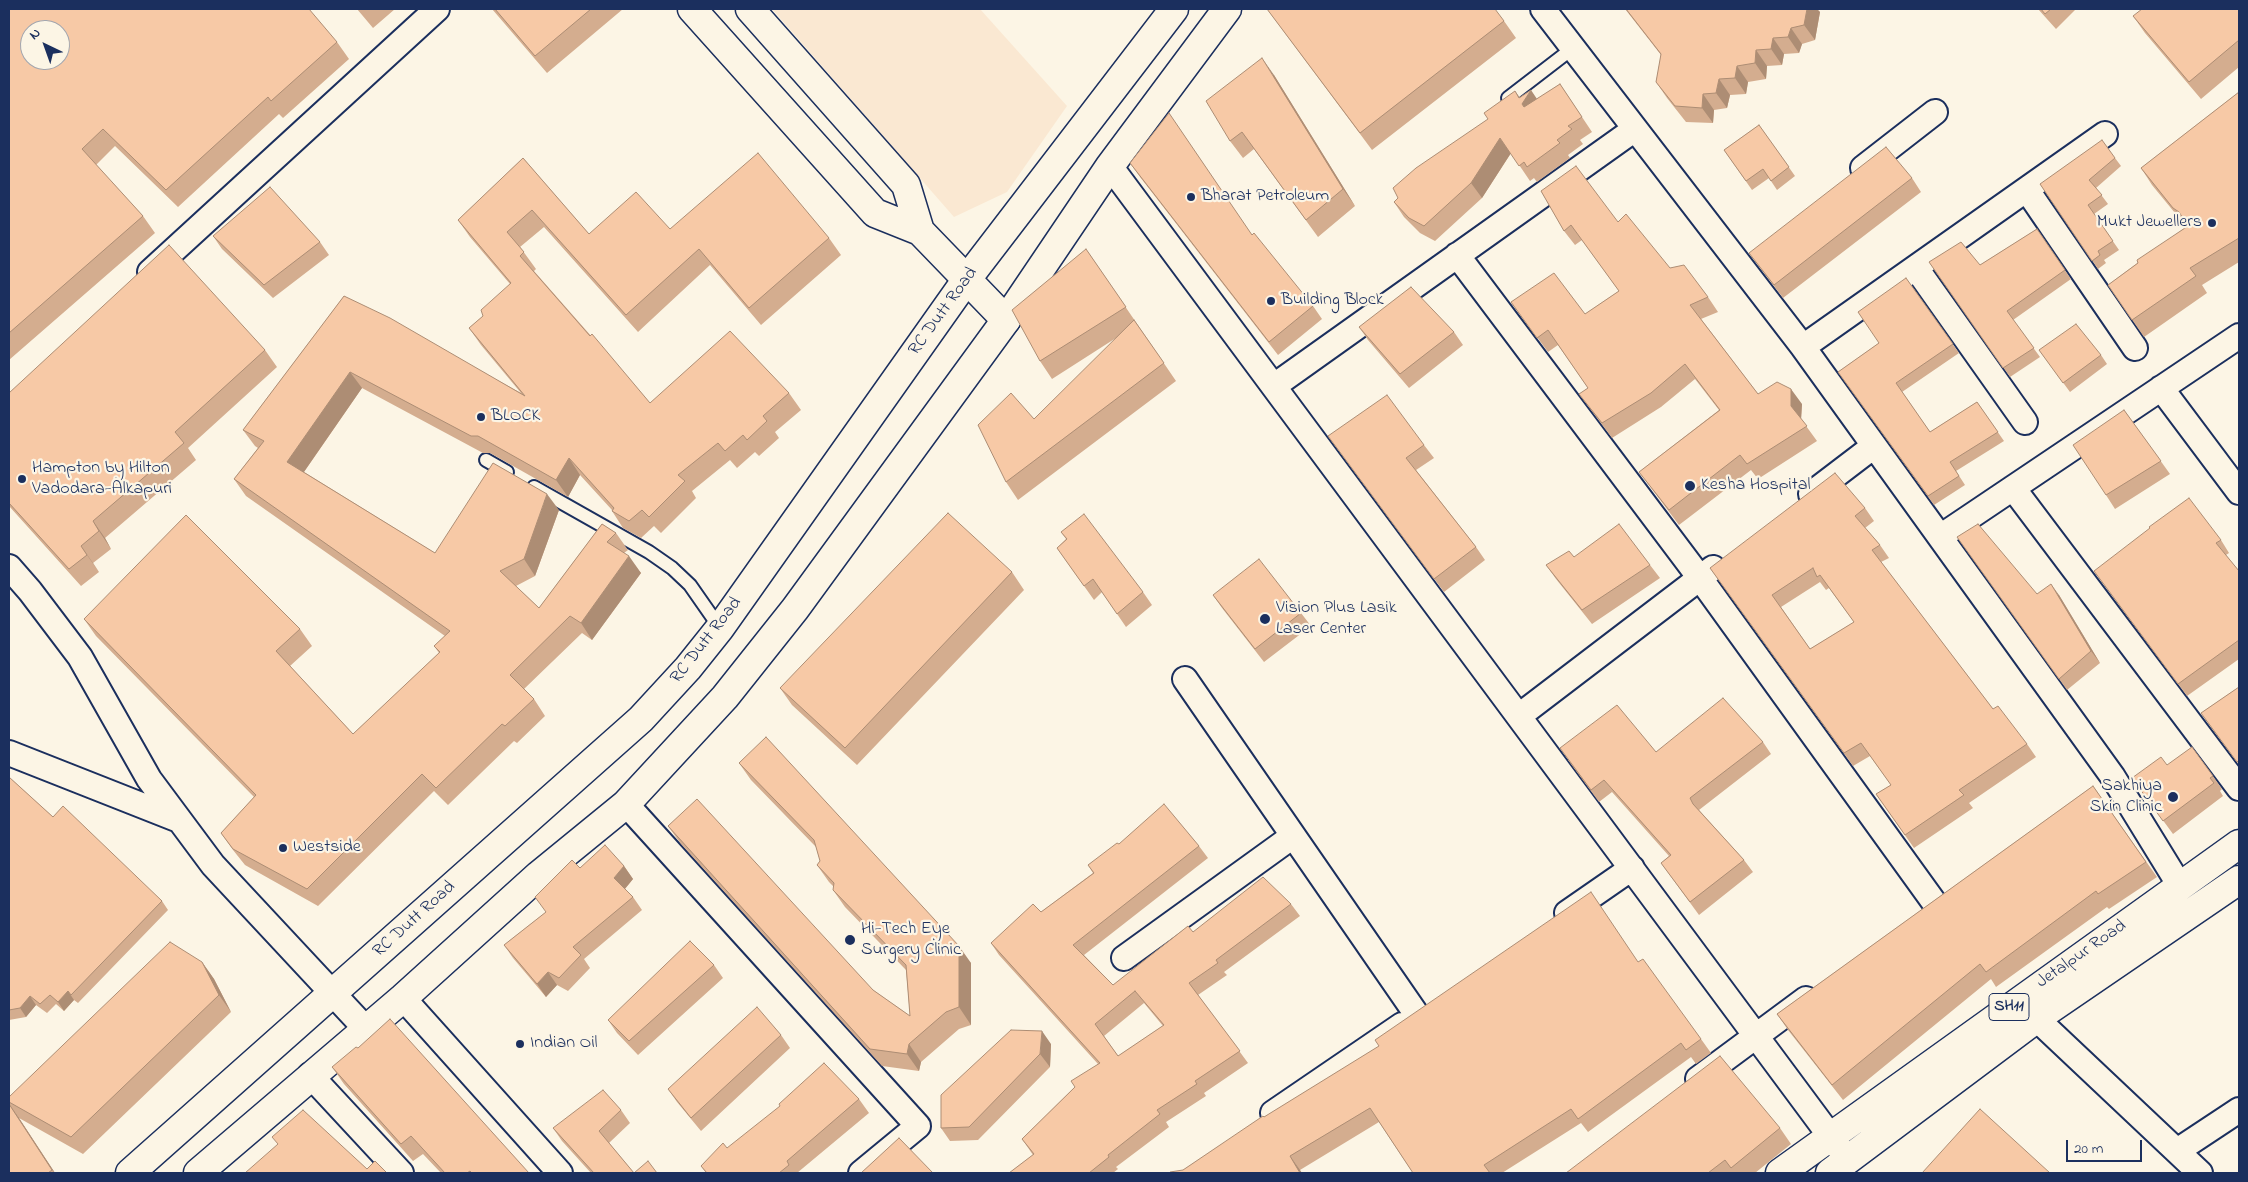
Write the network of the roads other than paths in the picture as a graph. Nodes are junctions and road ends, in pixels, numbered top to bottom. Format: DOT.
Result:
graph roads {
  1 [pos="437,9"];
  2 [pos="692,9"];
  3 [pos="750,9"];
  4 [pos="1174,9"];
  5 [pos="1227,9"];
  6 [pos="1543,9"];
  7 [pos="1573,48"];
  8 [pos="1508,98"];
  9 [pos="1935,112"];
  10 [pos="1635,129"];
  11 [pos="2105,134"];
  12 [pos="1110,166"];
  13 [pos="1849,179"];
  14 [pos="2027,190"];
  15 [pos="920,231"];
  16 [pos="1457,255"];
  17 [pos="1916,268"];
  18 [pos="967,279"];
  19 [pos="132,289"];
  20 [pos="1006,320"];
  21 [pos="2239,336"];
  22 [pos="1803,347"];
  23 [pos="2135,348"];
  24 [pos="1274,386"];
  25 [pos="2161,388"];
  26 [pos="2025,422"];
  27 [pos="1874,446"];
  28 [pos="486,460"];
  29 [pos="2013,488"];
  30 [pos="2239,492"];
  31 [pos="1795,506"];
  32 [pos="1940,537"];
  33 [pos="1732,554"];
  34 [pos="9,567"];
  35 [pos="1700,578"];
  36 [pos="720,628"];
  37 [pos="1185,678"];
  38 [pos="1519,716"];
  39 [pos="9,753"];
  40 [pos="2239,788"];
  41 [pos="626,804"];
  42 [pos="180,820"];
  43 [pos="1294,836"];
  44 [pos="2234,857"];
  45 [pos="1632,868"];
  46 [pos="2239,880"];
  47 [pos="2180,886"];
  48 [pos="1936,905"];
  49 [pos="1552,923"];
  50 [pos="1124,958"];
  51 [pos="1827,984"];
  52 [pos="332,993"];
  53 [pos="403,998"];
  54 [pos="2027,1010"];
  55 [pos="365,1028"];
  56 [pos="1756,1035"];
  57 [pos="310,1075"];
  58 [pos="1678,1095"];
  59 [pos="2238,1112"];
  60 [pos="1256,1125"];
  61 [pos="1831,1135"];
  62 [pos="2177,1151"];
  63 [pos="1839,1167"];
  64 [pos="130,1173"];
  65 [pos="198,1173"];
  66 [pos="401,1173"];
  67 [pos="560,1173"];
  68 [pos="861,1173"];
  69 [pos="1780,1173"];
  70 [pos="2200,1173"];
  1 -- 19 [label="street"];
  2 -- 15 [label="main road"];
  3 -- 15 [label="main road"];
  4 -- 18 [label="main road, RC Dutt Road"];
  5 -- 12 [label="main road"];
  6 -- 7 [label="street"];
  7 -- 8 [label="lane"];
  7 -- 10 [label="street"];
  9 -- 13 [label="street"];
  10 -- 16 [label="street"];
  10 -- 22 [label="street"];
  11 -- 14 [label="street"];
  12 -- 20 [label="main road"];
  12 -- 24 [label="street"];
  14 -- 17 [label="street"];
  14 -- 23 [label="street"];
  15 -- 18 [label="main road"];
  16 -- 24 [label="street"];
  16 -- 35 [label="street"];
  17 -- 22 [label="street"];
  17 -- 26 [label="street"];
  18 -- 20 [label="main road"];
  18 -- 36 [label="main road, RC Dutt Road"];
  20 -- 41 [label="main road"];
  21 -- 25 [label="street"];
  22 -- 27 [label="street"];
  24 -- 38 [label="street"];
  25 -- 29 [label="street"];
  25 -- 30 [label="street"];
  27 -- 31 [label="street"];
  27 -- 32 [label="street"];
  28 -- 36 [label="lane"];
  29 -- 32 [label="street"];
  29 -- 40 [label="street"];
  32 -- 47 [label="street"];
  33 -- 35 [label="street"];
  34 -- 42 [label="street"];
  35 -- 38 [label="street"];
  35 -- 48 [label="street"];
  36 -- 52 [label="main road, RC Dutt Road"];
  37 -- 43 [label="street"];
  38 -- 45 [label="street"];
  39 -- 42 [label="street"];
  41 -- 53 [label="main road"];
  41 -- 68 [label="street"];
  42 -- 52 [label="street"];
  43 -- 50 [label="street"];
  43 -- 60 [label="street"];
  44 -- 47 [label="main road, Jetalpur Road / SH11"];
  45 -- 49 [label="street"];
  45 -- 56 [label="street"];
  46 -- 54 [label="main road, Jetalpur Road / SH11"];
  47 -- 54 [label="main road, Jetalpur Road / SH11"];
  51 -- 56 [label="street"];
  52 -- 55 [label="street"];
  52 -- 64 [label="main road, RC Dutt Road"];
  53 -- 55 [label="main road"];
  53 -- 67 [label="street"];
  54 -- 61 [label="main road, Jetalpur Road / SH11"];
  54 -- 62 [label="street"];
  54 -- 63 [label="main road, Jetalpur Road / SH11"];
  55 -- 57 [label="main road"];
  56 -- 58 [label="street"];
  56 -- 61 [label="street"];
  57 -- 65 [label="main road"];
  57 -- 66 [label="street"];
  59 -- 62 [label="street"];
  61 -- 63 [label="street"];
  61 -- 69 [label="main road, Jetalpur Road / SH11"];
  62 -- 70 [label="street"];
}
